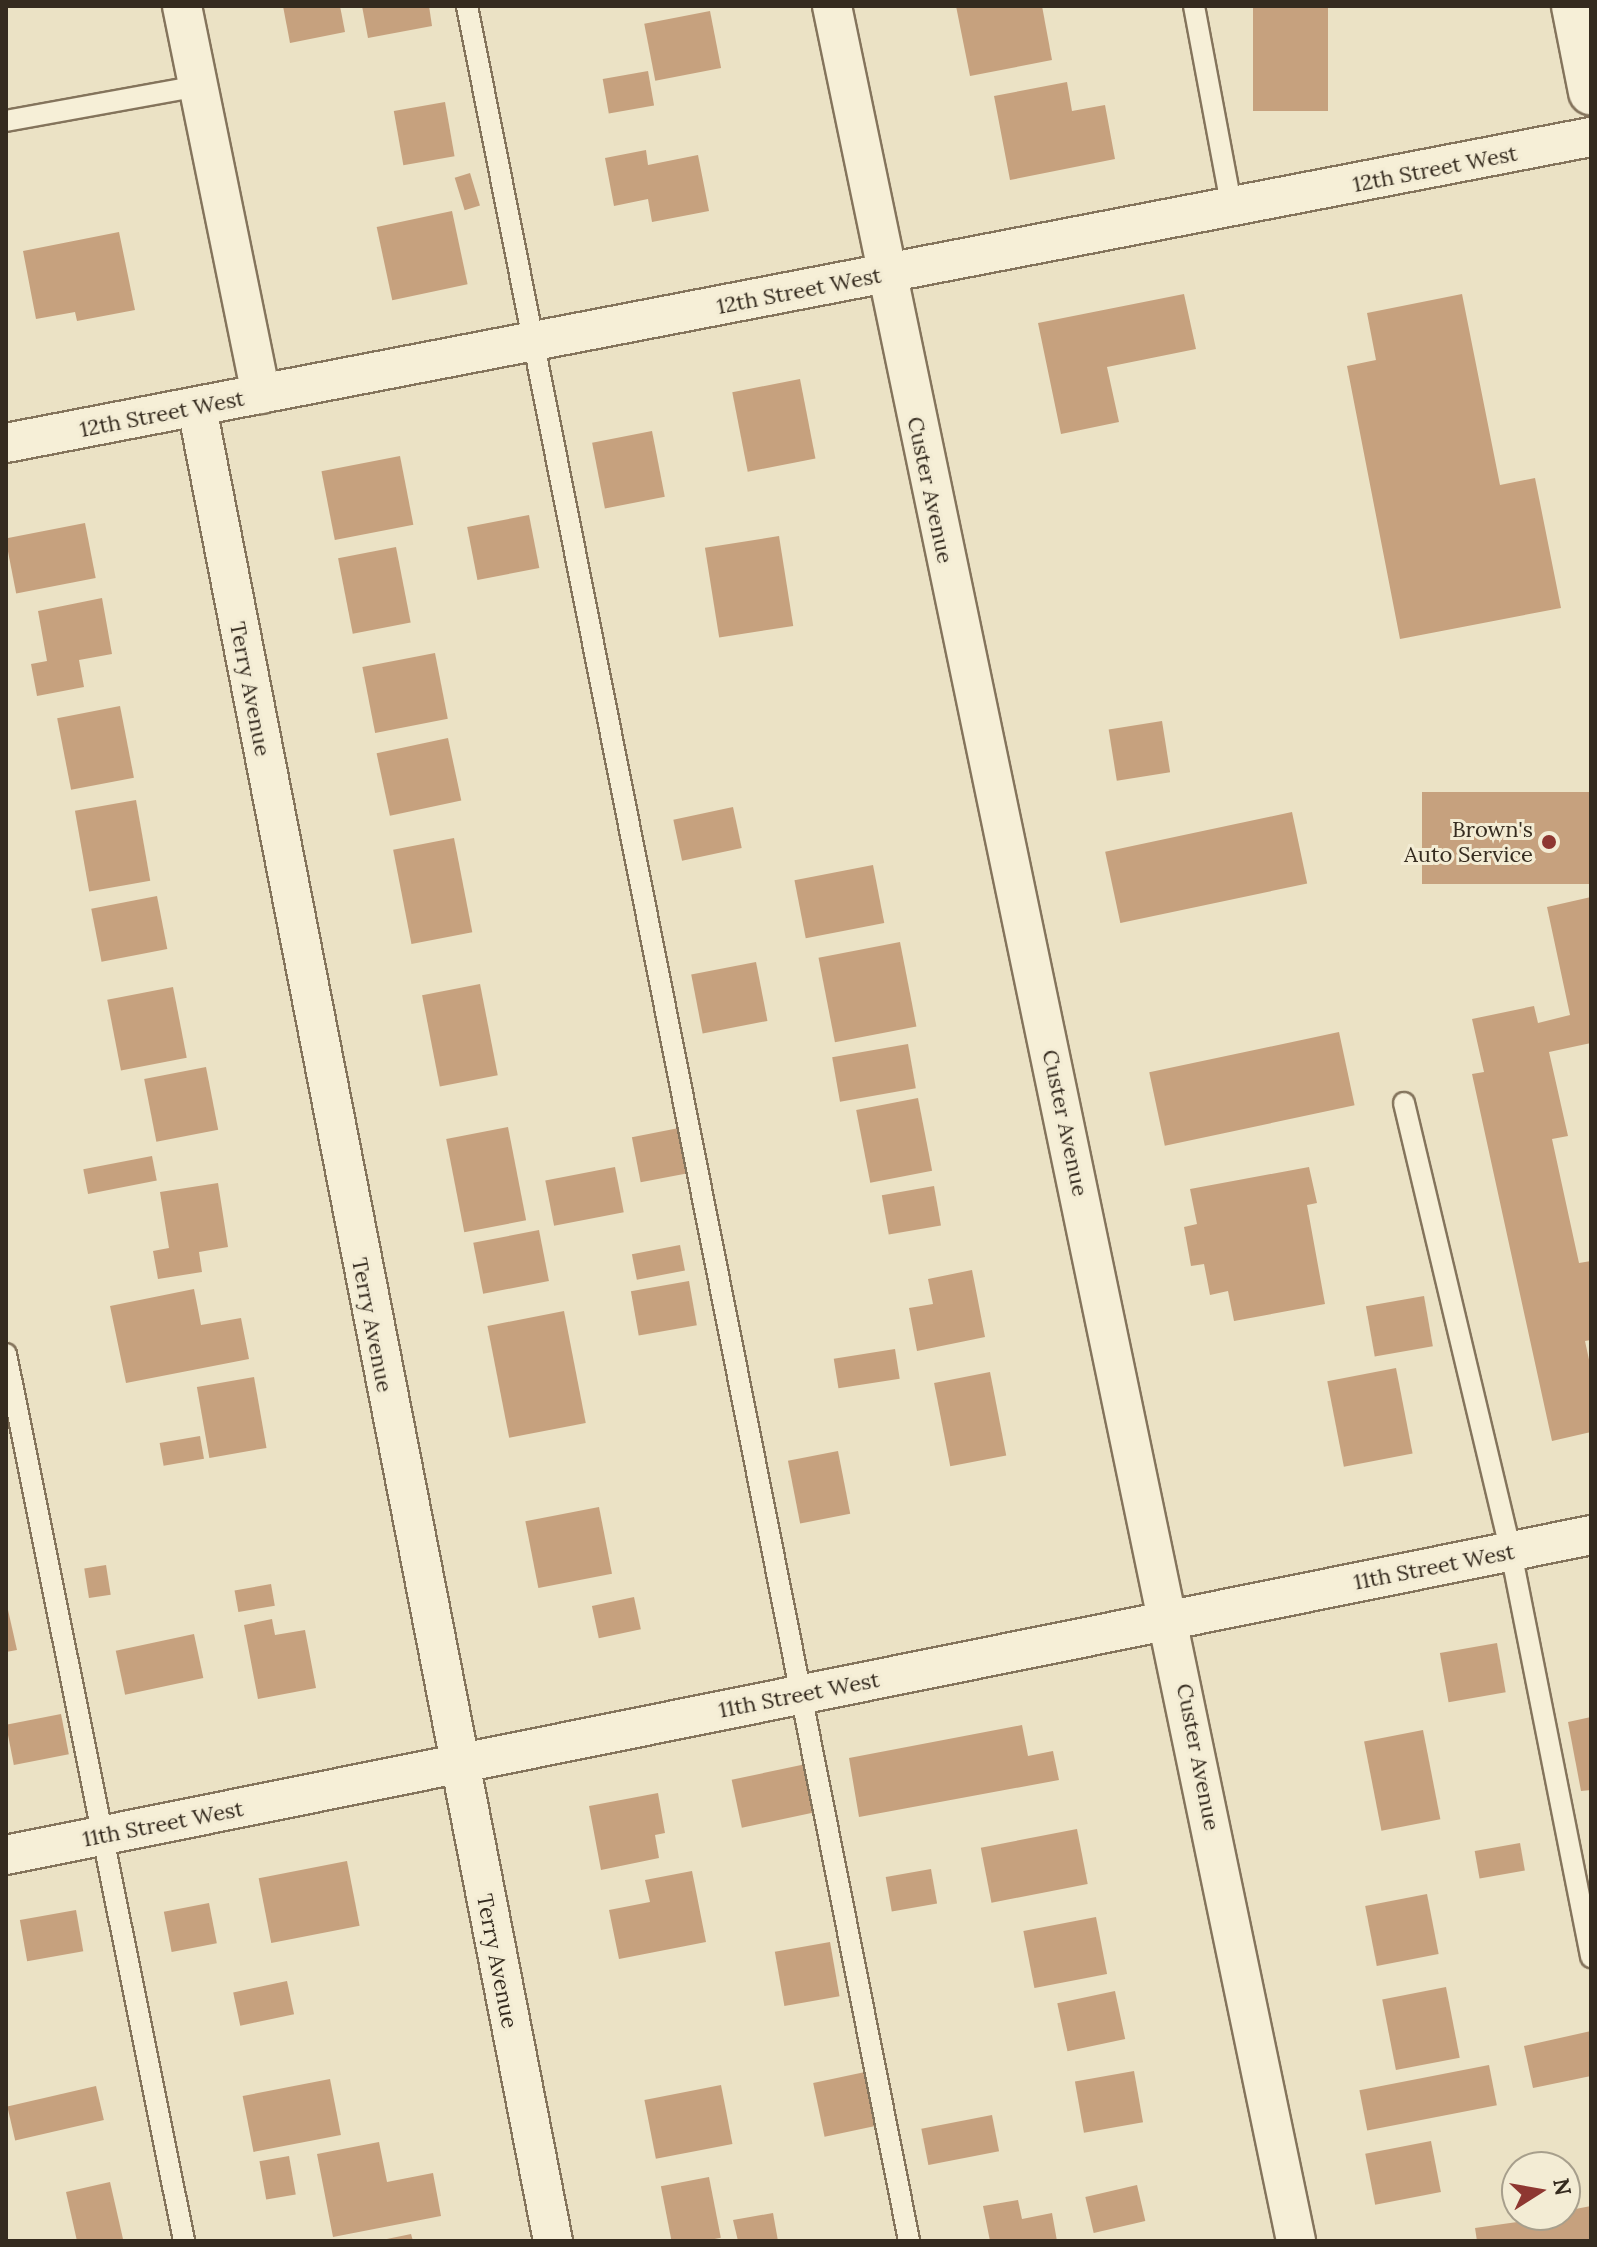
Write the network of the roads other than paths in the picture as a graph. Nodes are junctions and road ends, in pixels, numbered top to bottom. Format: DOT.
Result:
graph roads {
  1 [pos="182,6"];
  2 [pos="467,6"];
  3 [pos="832,6"];
  4 [pos="1194,6"];
  5 [pos="1574,6"];
  6 [pos="198,86"];
  7 [pos="1591,92"];
  8 [pos="6,121"];
  9 [pos="1591,137"];
  10 [pos="1232,210"];
  11 [pos="884,274"];
  12 [pos="536,343"];
  13 [pos="261,394"];
  14 [pos="197,408"];
  15 [pos="6,443"];
  16 [pos="1404,1103"];
  17 [pos="6,1354"];
  18 [pos="1591,1535"];
  19 [pos="1511,1552"];
  20 [pos="1171,1620"];
  21 [pos="799,1695"];
  22 [pos="457,1764"];
  23 [pos="103,1836"];
  24 [pos="6,1855"];
  25 [pos="1591,1957"];
  26 [pos="184,2241"];
  27 [pos="553,2241"];
  28 [pos="909,2241"];
  29 [pos="1296,2241"];
  1 -- 6 [label="street"];
  2 -- 12 [label="lane"];
  3 -- 11 [label="street, Custer Avenue"];
  4 -- 10 [label="lane"];
  5 -- 7 [label="main road"];
  6 -- 8 [label="lane"];
  6 -- 13 [label="street"];
  9 -- 10 [label="street, 12th Street West"];
  10 -- 11 [label="street, 12th Street West"];
  11 -- 12 [label="street, 12th Street West"];
  11 -- 20 [label="street, Custer Avenue"];
  12 -- 13 [label="street, 12th Street West"];
  12 -- 21 [label="lane"];
  13 -- 14 [label="street, 12th Street West"];
  14 -- 15 [label="street, 12th Street West"];
  14 -- 22 [label="street, Terry Avenue"];
  16 -- 19 [label="lane"];
  17 -- 23 [label="lane"];
  18 -- 19 [label="street, 11th Street West"];
  19 -- 20 [label="street, 11th Street West"];
  19 -- 25 [label="lane"];
  20 -- 21 [label="street, 11th Street West"];
  20 -- 29 [label="street, Custer Avenue"];
  21 -- 22 [label="street, 11th Street West"];
  21 -- 28 [label="lane"];
  22 -- 23 [label="street, 11th Street West"];
  22 -- 27 [label="street, Terry Avenue"];
  23 -- 24 [label="street, 11th Street West"];
  23 -- 26 [label="lane"];
}
